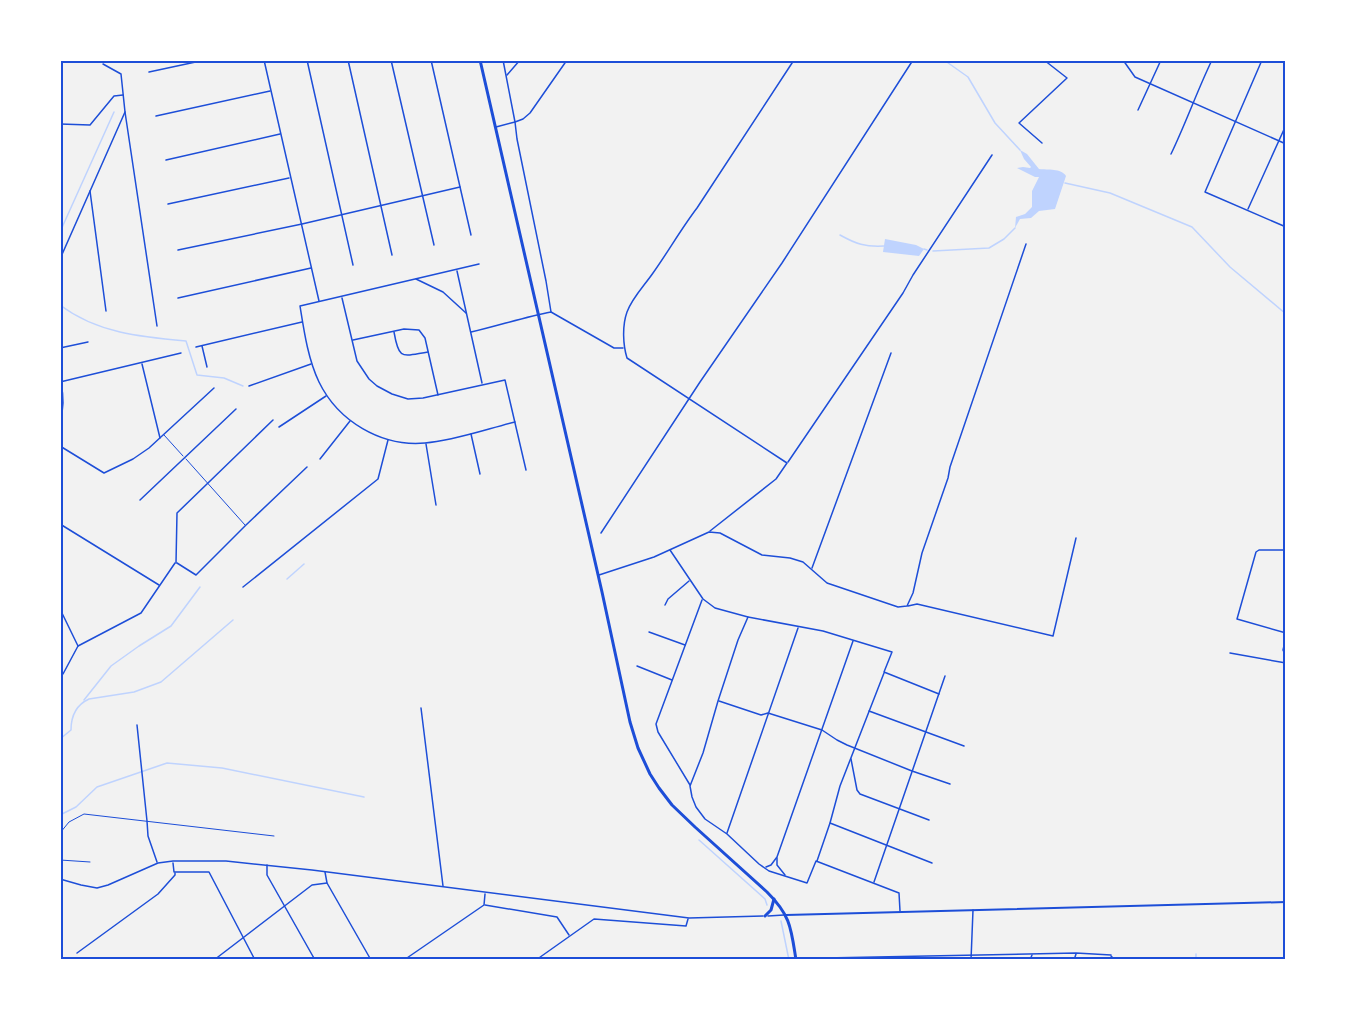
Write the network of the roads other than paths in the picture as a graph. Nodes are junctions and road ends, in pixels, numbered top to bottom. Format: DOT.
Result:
graph roads {
  1 [pos="205,60"];
  2 [pos="264,60"];
  3 [pos="307,60"];
  4 [pos="348,60"];
  5 [pos="391,60"];
  6 [pos="431,60"];
  7 [pos="480,60"];
  8 [pos="503,60"];
  9 [pos="520,60"];
  10 [pos="567,60"];
  11 [pos="794,60"];
  12 [pos="914,60"];
  13 [pos="1044,60"];
  14 [pos="1123,60"];
  15 [pos="1161,60"];
  16 [pos="1212,60"];
  17 [pos="1262,60"];
  18 [pos="103,64"];
  19 [pos="149,72"];
  20 [pos="507,75"];
  21 [pos="1150,85"];
  22 [pos="270,90"];
  23 [pos="123,95"];
  24 [pos="1193,103"];
  25 [pos="1138,110"];
  26 [pos="125,112"];
  27 [pos="156,116"];
  28 [pos="515,122"];
  29 [pos="1236,123"];
  30 [pos="61,124"];
  31 [pos="1286,125"];
  32 [pos="495,127"];
  33 [pos="281,134"];
  34 [pos="1278,140"];
  35 [pos="1042,143"];
  36 [pos="1286,144"];
  37 [pos="60,151"];
  38 [pos="1171,154"];
  39 [pos="992,155"];
  40 [pos="166,160"];
  41 [pos="290,178"];
  42 [pos="460,187"];
  43 [pos="90,190"];
  44 [pos="423,196"];
  45 [pos="168,204"];
  46 [pos="380,205"];
  47 [pos="1247,210"];
  48 [pos="340,214"];
  49 [pos="302,224"];
  50 [pos="1286,226"];
  51 [pos="471,236"];
  52 [pos="434,244"];
  53 [pos="1026,244"];
  54 [pos="178,250"];
  55 [pos="392,255"];
  56 [pos="60,259"];
  57 [pos="479,264"];
  58 [pos="353,265"];
  59 [pos="311,268"];
  60 [pos="457,270"];
  61 [pos="415,279"];
  62 [pos="341,296"];
  63 [pos="178,298"];
  64 [pos="319,301"];
  65 [pos="106,311"];
  66 [pos="551,312"];
  67 [pos="466,313"];
  68 [pos="538,314"];
  69 [pos="303,322"];
  70 [pos="157,326"];
  71 [pos="393,331"];
  72 [pos="471,332"];
  73 [pos="352,340"];
  74 [pos="88,342"];
  75 [pos="202,346"];
  76 [pos="196,347"];
  77 [pos="60,348"];
  78 [pos="624,348"];
  79 [pos="428,351"];
  80 [pos="891,352"];
  81 [pos="182,353"];
  82 [pos="142,363"];
  83 [pos="312,363"];
  84 [pos="207,367"];
  85 [pos="60,382"];
  86 [pos="483,385"];
  87 [pos="249,386"];
  88 [pos="214,388"];
  89 [pos="438,395"];
  90 [pos="327,396"];
  91 [pos="689,399"];
  92 [pos="236,409"];
  93 [pos="273,420"];
  94 [pos="60,421"];
  95 [pos="350,421"];
  96 [pos="515,422"];
  97 [pos="279,427"];
  98 [pos="471,433"];
  99 [pos="164,435"];
  100 [pos="160,439"];
  101 [pos="388,440"];
  102 [pos="426,443"];
  103 [pos="60,446"];
  104 [pos="185,458"];
  105 [pos="320,459"];
  106 [pos="787,463"];
  107 [pos="307,467"];
  108 [pos="526,470"];
  109 [pos="480,474"];
  110 [pos="208,483"];
  111 [pos="140,500"];
  112 [pos="436,505"];
  113 [pos="60,524"];
  114 [pos="246,525"];
  115 [pos="709,532"];
  116 [pos="601,533"];
  117 [pos="1076,538"];
  118 [pos="670,550"];
  119 [pos="1286,550"];
  120 [pos="176,562"];
  121 [pos="812,569"];
  122 [pos="598,575"];
  123 [pos="690,580"];
  124 [pos="160,586"];
  125 [pos="243,587"];
  126 [pos="703,599"];
  127 [pos="665,604"];
  128 [pos="907,606"];
  129 [pos="60,609"];
  130 [pos="748,617"];
  131 [pos="799,627"];
  132 [pos="649,632"];
  133 [pos="1286,633"];
  134 [pos="1286,638"];
  135 [pos="854,640"];
  136 [pos="686,645"];
  137 [pos="78,646"];
  138 [pos="1230,653"];
  139 [pos="1286,657"];
  140 [pos="1286,663"];
  141 [pos="637,666"];
  142 [pos="884,672"];
  143 [pos="60,676"];
  144 [pos="945,676"];
  145 [pos="673,680"];
  146 [pos="939,694"];
  147 [pos="718,701"];
  148 [pos="421,708"];
  149 [pos="869,711"];
  150 [pos="768,713"];
  151 [pos="137,725"];
  152 [pos="822,730"];
  153 [pos="926,732"];
  154 [pos="964,746"];
  155 [pos="855,748"];
  156 [pos="851,758"];
  157 [pos="912,771"];
  158 [pos="950,784"];
  159 [pos="690,786"];
  160 [pos="900,808"];
  161 [pos="147,820"];
  162 [pos="929,820"];
  163 [pos="830,823"];
  164 [pos="60,833"];
  165 [pos="727,834"];
  166 [pos="274,836"];
  167 [pos="887,846"];
  168 [pos="777,857"];
  169 [pos="60,860"];
  170 [pos="173,861"];
  171 [pos="816,861"];
  172 [pos="90,862"];
  173 [pos="158,863"];
  174 [pos="932,863"];
  175 [pos="267,865"];
  176 [pos="765,868"];
  177 [pos="325,871"];
  178 [pos="174,872"];
  179 [pos="787,877"];
  180 [pos="60,879"];
  181 [pos="327,883"];
  182 [pos="874,883"];
  183 [pos="443,887"];
  184 [pos="485,893"];
  185 [pos="774,899"];
  186 [pos="1286,902"];
  187 [pos="484,905"];
  188 [pos="284,906"];
  189 [pos="972,910"];
  190 [pos="900,912"];
  191 [pos="786,915"];
  192 [pos="765,916"];
  193 [pos="689,918"];
  194 [pos="570,936"];
  195 [pos="243,938"];
  196 [pos="77,953"];
  197 [pos="1076,953"];
  198 [pos="1032,954"];
  199 [pos="972,955"];
  200 [pos="1111,955"];
  201 [pos="906,956"];
  202 [pos="947,956"];
  203 [pos="824,958"];
  204 [pos="863,958"];
  205 [pos="214,960"];
  206 [pos="255,960"];
  207 [pos="315,960"];
  208 [pos="370,960"];
  209 [pos="404,960"];
  210 [pos="536,960"];
  211 [pos="796,960"];
  212 [pos="904,960"];
  213 [pos="946,960"];
  214 [pos="971,960"];
  215 [pos="1030,960"];
  216 [pos="1074,960"];
  217 [pos="1111,960"];
  218 [pos="1115,960"];
  1 -- 19 [label="street"];
  2 -- 22 [label="street"];
  3 -- 48 [label="street"];
  4 -- 46 [label="street"];
  5 -- 44 [label="street"];
  6 -- 42 [label="street"];
  7 -- 32 [label="main road"];
  8 -- 20 [label="street"];
  9 -- 20 [label="street"];
  10 -- 28 [label="street"];
  11 -- 78 [label="street"];
  12 -- 91 [label="street"];
  13 -- 35 [label="street"];
  14 -- 21 [label="street"];
  15 -- 21 [label="street"];
  16 -- 24 [label="street"];
  17 -- 29 [label="street"];
  18 -- 23 [label="street"];
  20 -- 28 [label="street"];
  21 -- 24 [label="street"];
  21 -- 25 [label="street"];
  22 -- 27 [label="street"];
  22 -- 33 [label="street"];
  23 -- 26 [label="street"];
  23 -- 30 [label="street"];
  24 -- 29 [label="street"];
  24 -- 38 [label="street"];
  26 -- 43 [label="street"];
  26 -- 70 [label="street"];
  28 -- 32 [label="street"];
  28 -- 66 [label="street"];
  29 -- 34 [label="street"];
  29 -- 47 [label="street"];
  30 -- 37 [label="street"];
  31 -- 34 [label="street"];
  32 -- 68 [label="main road"];
  33 -- 40 [label="street"];
  33 -- 41 [label="street"];
  34 -- 36 [label="street"];
  34 -- 47 [label="street"];
  39 -- 106 [label="street"];
  41 -- 45 [label="street"];
  41 -- 49 [label="street"];
  42 -- 44 [label="street"];
  42 -- 51 [label="street"];
  43 -- 56 [label="street"];
  43 -- 65 [label="street"];
  44 -- 46 [label="street"];
  44 -- 52 [label="street"];
  46 -- 48 [label="street"];
  46 -- 55 [label="street"];
  47 -- 50 [label="street"];
  48 -- 49 [label="street"];
  48 -- 58 [label="street"];
  49 -- 54 [label="street"];
  49 -- 59 [label="street"];
  53 -- 128 [label="street"];
  57 -- 60 [label="street"];
  59 -- 63 [label="street"];
  59 -- 64 [label="street"];
  60 -- 61 [label="street"];
  60 -- 67 [label="street"];
  61 -- 62 [label="street"];
  61 -- 67 [label="street"];
  62 -- 64 [label="street"];
  62 -- 73 [label="street"];
  64 -- 69 [label="street"];
  66 -- 68 [label="street"];
  66 -- 78 [label="street"];
  67 -- 72 [label="street"];
  68 -- 72 [label="street"];
  68 -- 122 [label="main road"];
  69 -- 75 [label="street"];
  69 -- 83 [label="street"];
  71 -- 73 [label="street"];
  71 -- 79 [label="street"];
  71 -- 79 [label="street"];
  72 -- 86 [label="street"];
  73 -- 89 [label="street"];
  74 -- 77 [label="street"];
  75 -- 76 [label="street"];
  75 -- 84 [label="street"];
  78 -- 91 [label="street"];
  79 -- 89 [label="street"];
  80 -- 121 [label="street"];
  81 -- 82 [label="street"];
  82 -- 85 [label="street"];
  82 -- 100 [label="street"];
  83 -- 87 [label="street"];
  83 -- 90 [label="street"];
  85 -- 94 [label="street"];
  86 -- 89 [label="street"];
  86 -- 96 [label="street"];
  88 -- 99 [label="street"];
  90 -- 95 [label="street"];
  90 -- 97 [label="street"];
  91 -- 106 [label="street"];
  91 -- 116 [label="street"];
  92 -- 104 [label="street"];
  93 -- 110 [label="street"];
  95 -- 101 [label="street"];
  95 -- 105 [label="street"];
  96 -- 98 [label="street"];
  96 -- 108 [label="street"];
  98 -- 102 [label="street"];
  98 -- 109 [label="street"];
  99 -- 100 [label="street"];
  99 -- 104 [label="lane"];
  100 -- 103 [label="street"];
  101 -- 102 [label="street"];
  101 -- 125 [label="street"];
  102 -- 112 [label="street"];
  104 -- 110 [label="lane"];
  104 -- 111 [label="street"];
  106 -- 115 [label="street"];
  107 -- 114 [label="street"];
  110 -- 114 [label="lane"];
  110 -- 120 [label="street"];
  113 -- 124 [label="street"];
  114 -- 120 [label="street"];
  115 -- 118 [label="street"];
  115 -- 121 [label="street"];
  117 -- 128 [label="street"];
  118 -- 122 [label="street"];
  118 -- 123 [label="street"];
  119 -- 133 [label="street"];
  120 -- 124 [label="street"];
  121 -- 128 [label="street"];
  122 -- 185 [label="main road"];
  123 -- 126 [label="street"];
  123 -- 127 [label="street"];
  124 -- 137 [label="street"];
  126 -- 130 [label="street"];
  126 -- 136 [label="street"];
  129 -- 137 [label="street"];
  130 -- 131 [label="street"];
  130 -- 147 [label="street"];
  131 -- 135 [label="street"];
  131 -- 150 [label="street"];
  132 -- 136 [label="street"];
  134 -- 139 [label="street"];
  135 -- 142 [label="street"];
  135 -- 152 [label="street"];
  136 -- 145 [label="street"];
  137 -- 143 [label="street"];
  138 -- 140 [label="street"];
  141 -- 145 [label="street"];
  142 -- 146 [label="street"];
  142 -- 149 [label="street"];
  144 -- 146 [label="street"];
  145 -- 159 [label="street"];
  146 -- 153 [label="street"];
  147 -- 150 [label="street"];
  147 -- 159 [label="street"];
  148 -- 183 [label="street"];
  149 -- 153 [label="street"];
  149 -- 155 [label="street"];
  150 -- 152 [label="street"];
  150 -- 165 [label="street"];
  151 -- 161 [label="street"];
  152 -- 155 [label="street"];
  152 -- 168 [label="street"];
  153 -- 154 [label="street"];
  153 -- 157 [label="street"];
  155 -- 156 [label="street"];
  155 -- 157 [label="street"];
  156 -- 160 [label="street"];
  156 -- 163 [label="street"];
  157 -- 158 [label="street"];
  157 -- 160 [label="street"];
  159 -- 165 [label="street"];
  160 -- 162 [label="street"];
  160 -- 167 [label="street"];
  161 -- 164 [label="lane"];
  161 -- 166 [label="lane"];
  161 -- 173 [label="street"];
  163 -- 167 [label="street"];
  163 -- 171 [label="street"];
  165 -- 176 [label="street"];
  167 -- 174 [label="street"];
  167 -- 182 [label="street"];
  168 -- 176 [label="street"];
  168 -- 179 [label="street"];
  169 -- 172 [label="lane"];
  170 -- 173 [label="street"];
  170 -- 175 [label="street"];
  170 -- 178 [label="street"];
  171 -- 179 [label="street"];
  171 -- 182 [label="street"];
  173 -- 180 [label="street"];
  175 -- 177 [label="street"];
  175 -- 188 [label="street"];
  176 -- 179 [label="street"];
  177 -- 181 [label="street"];
  177 -- 183 [label="street"];
  178 -- 195 [label="street"];
  178 -- 196 [label="street"];
  181 -- 188 [label="street"];
  181 -- 208 [label="street"];
  182 -- 190 [label="street"];
  183 -- 184 [label="street"];
  184 -- 187 [label="street"];
  184 -- 193 [label="street"];
  185 -- 191 [label="main road"];
  185 -- 192 [label="main road"];
  186 -- 189 [label="street"];
  187 -- 194 [label="street"];
  187 -- 209 [label="street"];
  188 -- 195 [label="street"];
  188 -- 207 [label="street"];
  189 -- 190 [label="street"];
  189 -- 199 [label="street"];
  190 -- 191 [label="street"];
  191 -- 192 [label="street"];
  191 -- 211 [label="main road"];
  192 -- 193 [label="street"];
  193 -- 194 [label="street"];
  194 -- 210 [label="street"];
  195 -- 205 [label="street"];
  195 -- 206 [label="street"];
  197 -- 198 [label="street"];
  197 -- 200 [label="street"];
  197 -- 216 [label="street"];
  198 -- 199 [label="street"];
  198 -- 215 [label="street"];
  199 -- 202 [label="street"];
  199 -- 214 [label="street"];
  200 -- 217 [label="street"];
  200 -- 218 [label="street"];
  201 -- 202 [label="street"];
  201 -- 204 [label="street"];
  201 -- 212 [label="street"];
  202 -- 213 [label="street"];
  203 -- 204 [label="street"];
}
